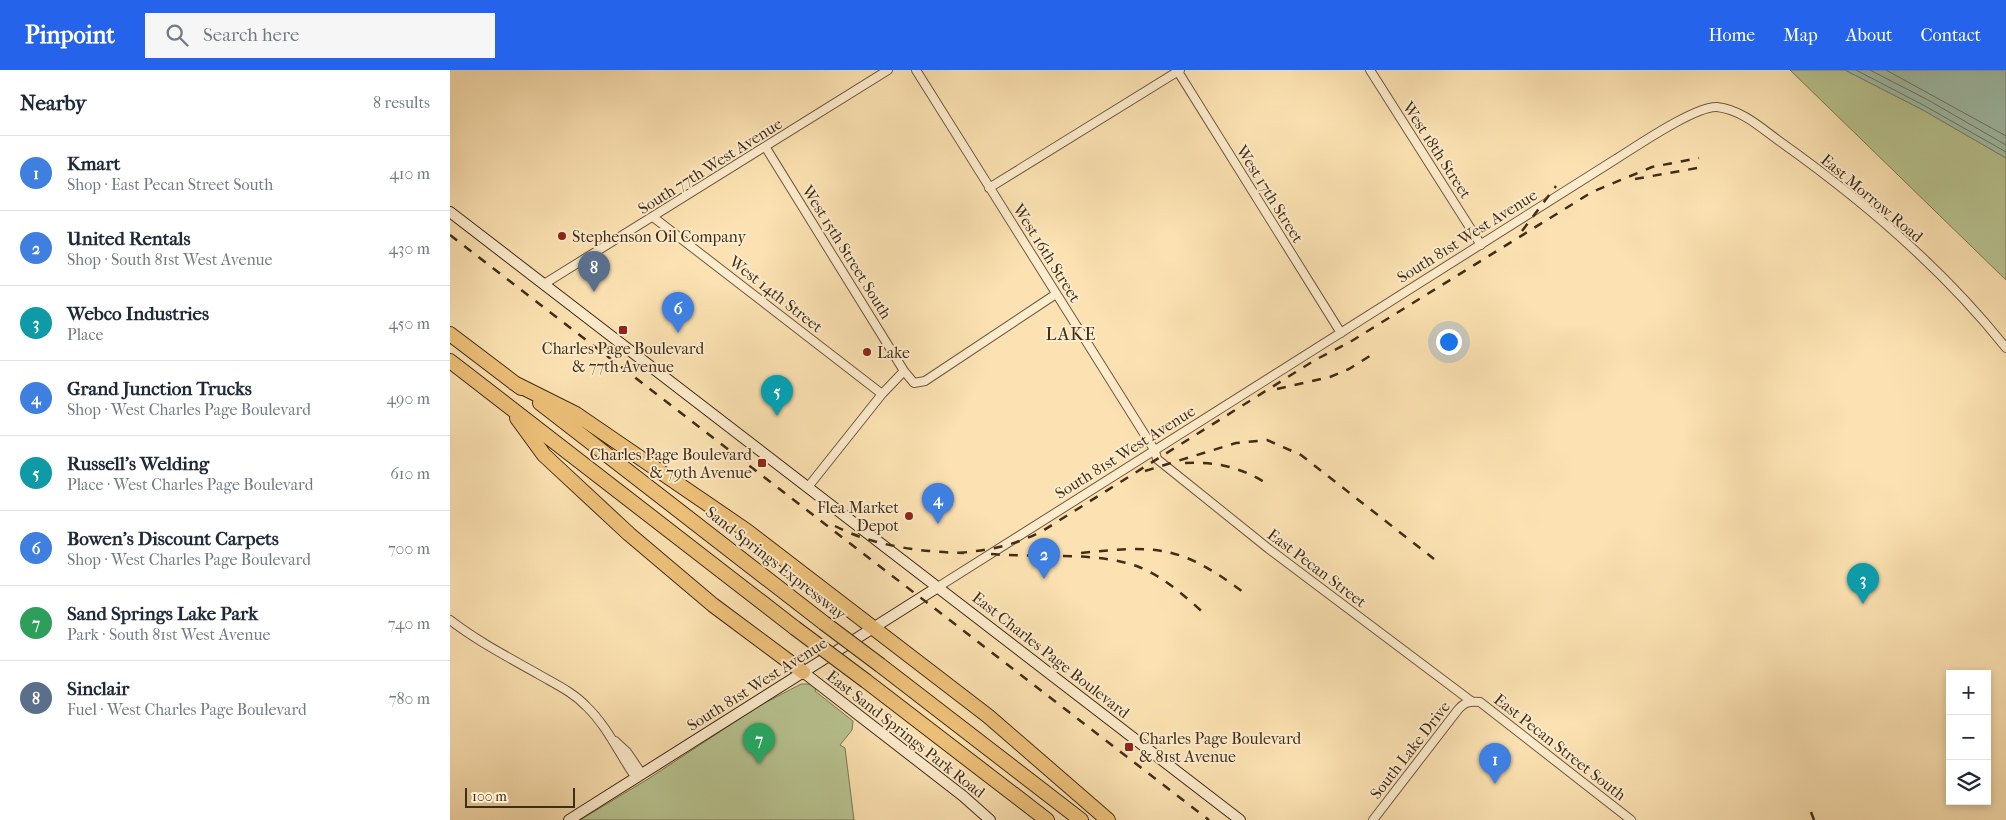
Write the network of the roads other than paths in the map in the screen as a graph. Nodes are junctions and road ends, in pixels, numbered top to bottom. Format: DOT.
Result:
graph roads {
  1 [pos="888,70"];
  2 [pos="916,70"];
  3 [pos="1178,70"];
  4 [pos="1370,70"];
  5 [pos="1697,112"];
  6 [pos="766,148"];
  7 [pos="989,188"];
  8 [pos="450,212"];
  9 [pos="653,217"];
  10 [pos="1481,245"];
  11 [pos="544,284"];
  12 [pos="1056,294"];
  13 [pos="1341,333"];
  14 [pos="450,334"];
  15 [pos="2006,348"];
  16 [pos="450,360"];
  17 [pos="904,371"];
  18 [pos="514,383"];
  19 [pos="882,394"];
  20 [pos="506,404"];
  21 [pos="1155,451"];
  22 [pos="808,487"];
  23 [pos="938,587"];
  24 [pos="450,620"];
  25 [pos="875,628"];
  26 [pos="803,672"];
  27 [pos="1470,701"];
  28 [pos="639,776"];
  29 [pos="570,820"];
  30 [pos="990,820"];
  31 [pos="1047,820"];
  32 [pos="1081,820"];
  33 [pos="1108,820"];
  34 [pos="1240,820"];
  35 [pos="1373,820"];
  36 [pos="1631,820"];
  1 -- 6 [label="street, South 77th West Avenue"];
  2 -- 7 [label="street, West 16th Street"];
  3 -- 7 [label="street"];
  3 -- 13 [label="street, West 17th Street"];
  4 -- 10 [label="street, West 18th Street"];
  5 -- 10 [label="street, South 81st West Avenue"];
  5 -- 15 [label="street, East Morrow Road"];
  6 -- 9 [label="street, South 77th West Avenue"];
  6 -- 17 [label="street, West 15th Street South"];
  7 -- 12 [label="street, West 16th Street"];
  8 -- 11 [label="main road, East Charles Page Boulevard"];
  9 -- 11 [label="street, South 77th West Avenue"];
  9 -- 19 [label="street, West 14th Street"];
  10 -- 13 [label="street, South 81st West Avenue"];
  11 -- 22 [label="main road, East Charles Page Boulevard"];
  12 -- 17 [label="street"];
  12 -- 21 [label="street, West 16th Street"];
  13 -- 21 [label="street, South 81st West Avenue"];
  14 -- 18 [label="highway, Sand Springs Expressway"];
  16 -- 20 [label="highway"];
  17 -- 19 [label="street"];
  18 -- 25 [label="highway"];
  18 -- 32 [label="highway, Sand Springs Expressway, bridge"];
  19 -- 22 [label="street"];
  20 -- 26 [label="highway"];
  20 -- 31 [label="highway, bridge"];
  21 -- 23 [label="street, South 81st West Avenue"];
  21 -- 27 [label="street, East Pecan Street"];
  22 -- 23 [label="main road, East Charles Page Boulevard"];
  23 -- 25 [label="main road, South 81st West Avenue"];
  23 -- 34 [label="main road, East Charles Page Boulevard"];
  24 -- 28 [label="street"];
  25 -- 26 [label="main road, South 81st West Avenue"];
  25 -- 33 [label="highway"];
  26 -- 28 [label="main road, South 81st West Avenue"];
  26 -- 30 [label="main road, East Sand Springs Park Road"];
  27 -- 35 [label="street, South Lake Drive"];
  27 -- 36 [label="street, East Pecan Street South"];
  28 -- 29 [label="main road, South 81st West Avenue"];
}
